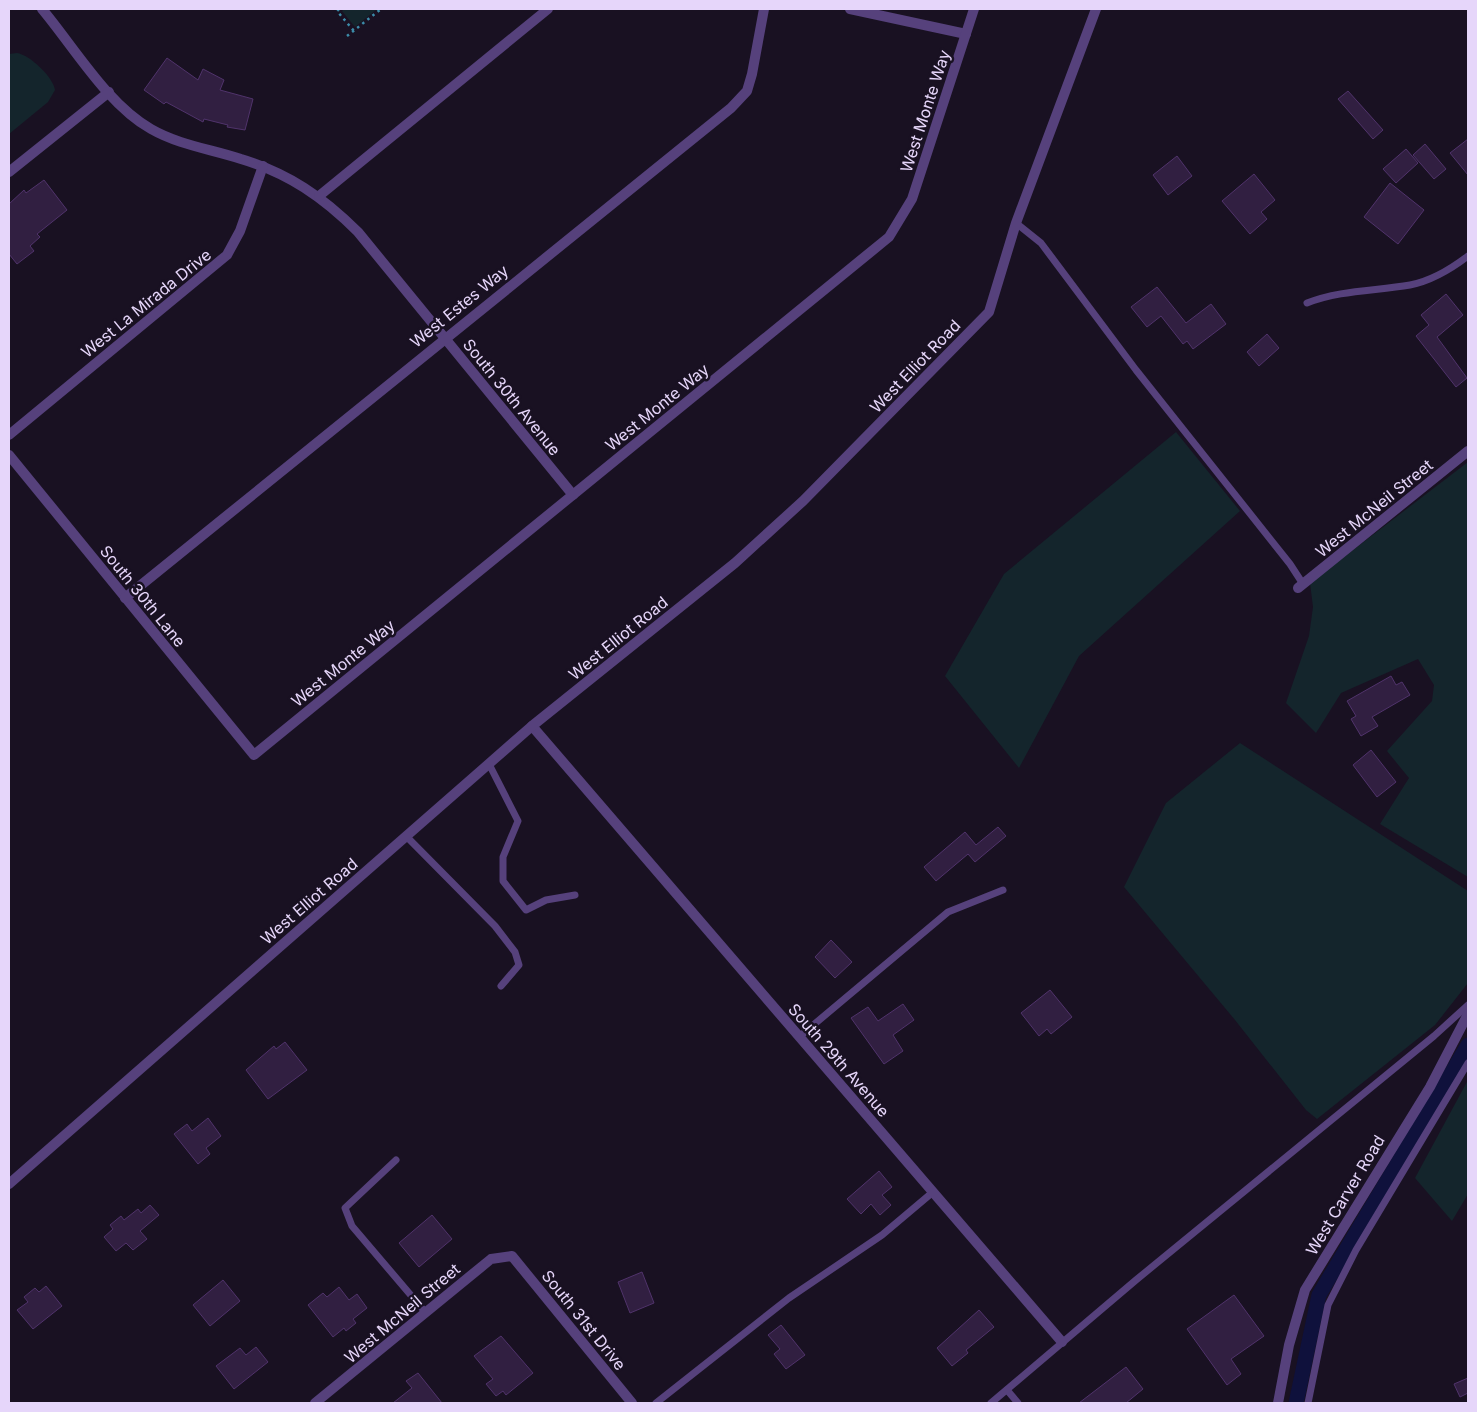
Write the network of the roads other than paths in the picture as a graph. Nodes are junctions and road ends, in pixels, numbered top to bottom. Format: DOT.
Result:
graph roads {
  1 [pos="548,9"];
  2 [pos="764,9"];
  3 [pos="850,9"];
  4 [pos="974,9"];
  5 [pos="1096,9"];
  6 [pos="43,10"];
  7 [pos="966,34"];
  8 [pos="109,92"];
  9 [pos="263,166"];
  10 [pos="9,172"];
  11 [pos="319,196"];
  12 [pos="1016,223"];
  13 [pos="1468,256"];
  14 [pos="1307,303"];
  15 [pos="444,338"];
  16 [pos="9,435"];
  17 [pos="1468,451"];
  18 [pos="9,455"];
  19 [pos="573,495"];
  20 [pos="1300,586"];
  21 [pos="125,598"];
  22 [pos="532,726"];
  23 [pos="254,756"];
  24 [pos="489,764"];
  25 [pos="406,836"];
  26 [pos="1003,890"];
  27 [pos="575,895"];
  28 [pos="501,986"];
  29 [pos="1468,1005"];
  30 [pos="1468,1014"];
  31 [pos="799,1037"];
  32 [pos="1468,1063"];
  33 [pos="396,1160"];
  34 [pos="9,1184"];
  35 [pos="933,1192"];
  36 [pos="512,1256"];
  37 [pos="426,1313"];
  38 [pos="1062,1342"];
  39 [pos="1007,1390"];
  40 [pos="315,1403"];
  41 [pos="632,1403"];
  42 [pos="656,1403"];
  43 [pos="991,1403"];
  44 [pos="1018,1403"];
  45 [pos="1278,1403"];
  46 [pos="1308,1403"];
  1 -- 11 [label="street"];
  2 -- 15 [label="street, West Estes Way"];
  3 -- 7 [label="street"];
  4 -- 7 [label="street, West Monte Way"];
  5 -- 12 [label="street, West Elliot Road"];
  6 -- 8 [label="street, South 30th Avenue"];
  7 -- 19 [label="street, West Monte Way"];
  8 -- 9 [label="street, South 30th Avenue"];
  8 -- 10 [label="street"];
  9 -- 11 [label="street, South 30th Avenue"];
  9 -- 16 [label="street, West La Mirada Drive"];
  11 -- 15 [label="street, South 30th Avenue"];
  12 -- 20 [label="lane"];
  12 -- 22 [label="street, West Elliot Road"];
  13 -- 14 [label="lane"];
  15 -- 19 [label="street, South 30th Avenue"];
  15 -- 21 [label="street, West Estes Way"];
  17 -- 20 [label="street, West McNeil Street"];
  18 -- 21 [label="street, South 30th Lane"];
  19 -- 23 [label="street, West Monte Way"];
  21 -- 23 [label="street, South 30th Lane"];
  22 -- 24 [label="street, West Elliot Road"];
  22 -- 31 [label="street, South 29th Avenue"];
  24 -- 25 [label="street, West Elliot Road"];
  24 -- 27 [label="lane"];
  25 -- 28 [label="lane"];
  25 -- 34 [label="street, West Elliot Road"];
  26 -- 31 [label="lane"];
  29 -- 38 [label="lane"];
  30 -- 45 [label="street, West Carver Road"];
  31 -- 35 [label="street, South 29th Avenue"];
  32 -- 46 [label="lane"];
  33 -- 37 [label="lane"];
  35 -- 38 [label="street, South 29th Avenue"];
  35 -- 42 [label="lane"];
  36 -- 37 [label="street, West McNeil Street"];
  36 -- 41 [label="street, South 31st Drive"];
  37 -- 40 [label="street, West McNeil Street"];
  38 -- 39 [label="lane"];
  39 -- 43 [label="lane"];
  39 -- 44 [label="lane"];
}
